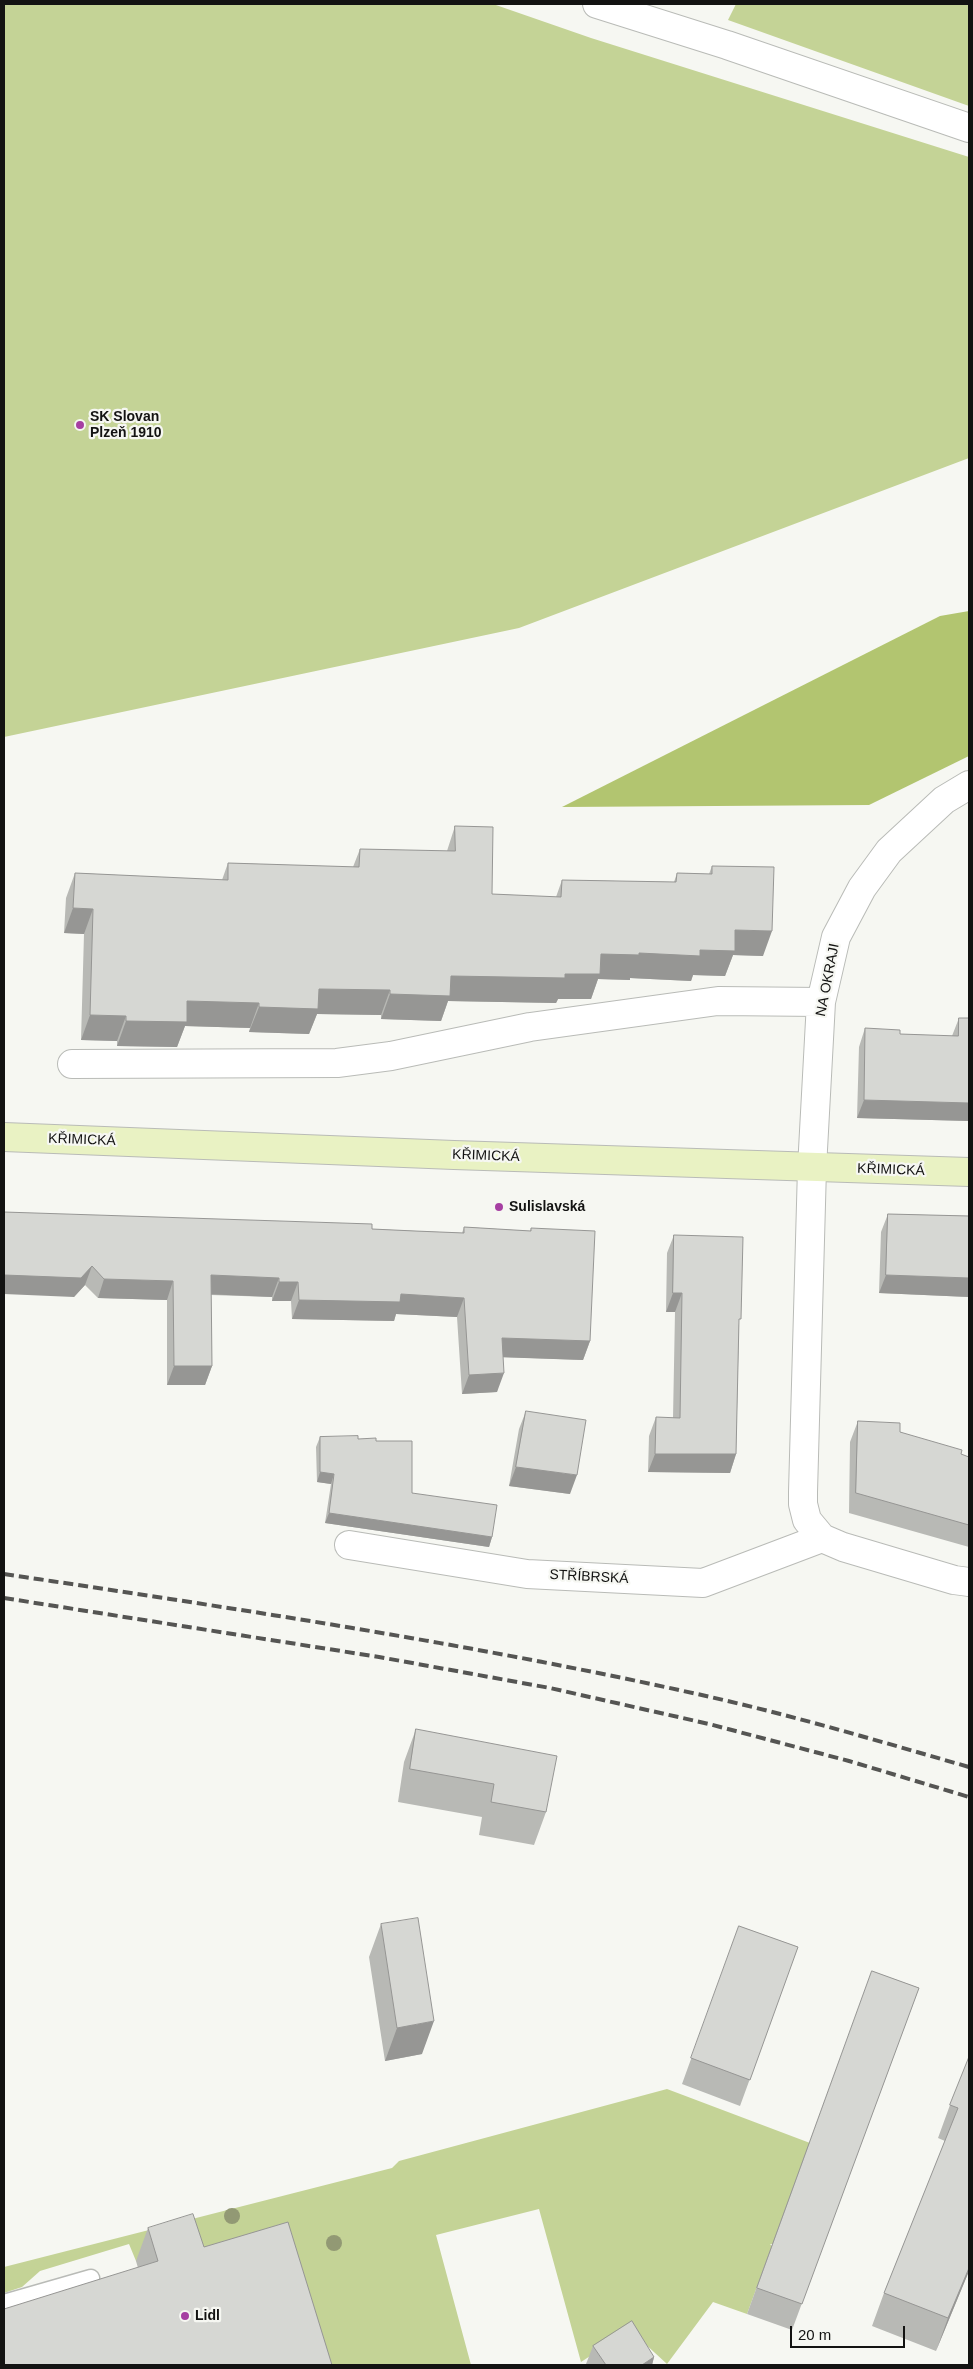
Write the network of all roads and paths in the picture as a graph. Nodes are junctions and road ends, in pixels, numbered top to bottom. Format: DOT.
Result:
graph roads {
  1 [pos="597,4"];
  2 [pos="969,128"];
  3 [pos="969,785"];
  4 [pos="821,1002"];
  5 [pos="72,1064"];
  6 [pos="4,1137"];
  7 [pos="812,1168"];
  8 [pos="969,1172"];
  9 [pos="822,1538"];
  10 [pos="349,1545"];
  11 [pos="969,1582"];
  12 [pos="91,2278"];
  13 [pos="4,2303"];
  1 -- 2 [label="street"];
  3 -- 4 [label="street, NA OKRAJI"];
  4 -- 5 [label="street"];
  4 -- 7 [label="street, NA OKRAJI"];
  6 -- 7 [label="main road, KŘIMICKÁ"];
  7 -- 8 [label="main road, KŘIMICKÁ"];
  7 -- 9 [label="street"];
  9 -- 10 [label="street, STŘÍBRSKÁ"];
  9 -- 11 [label="street"];
  12 -- 13 [label="lane"];
}
